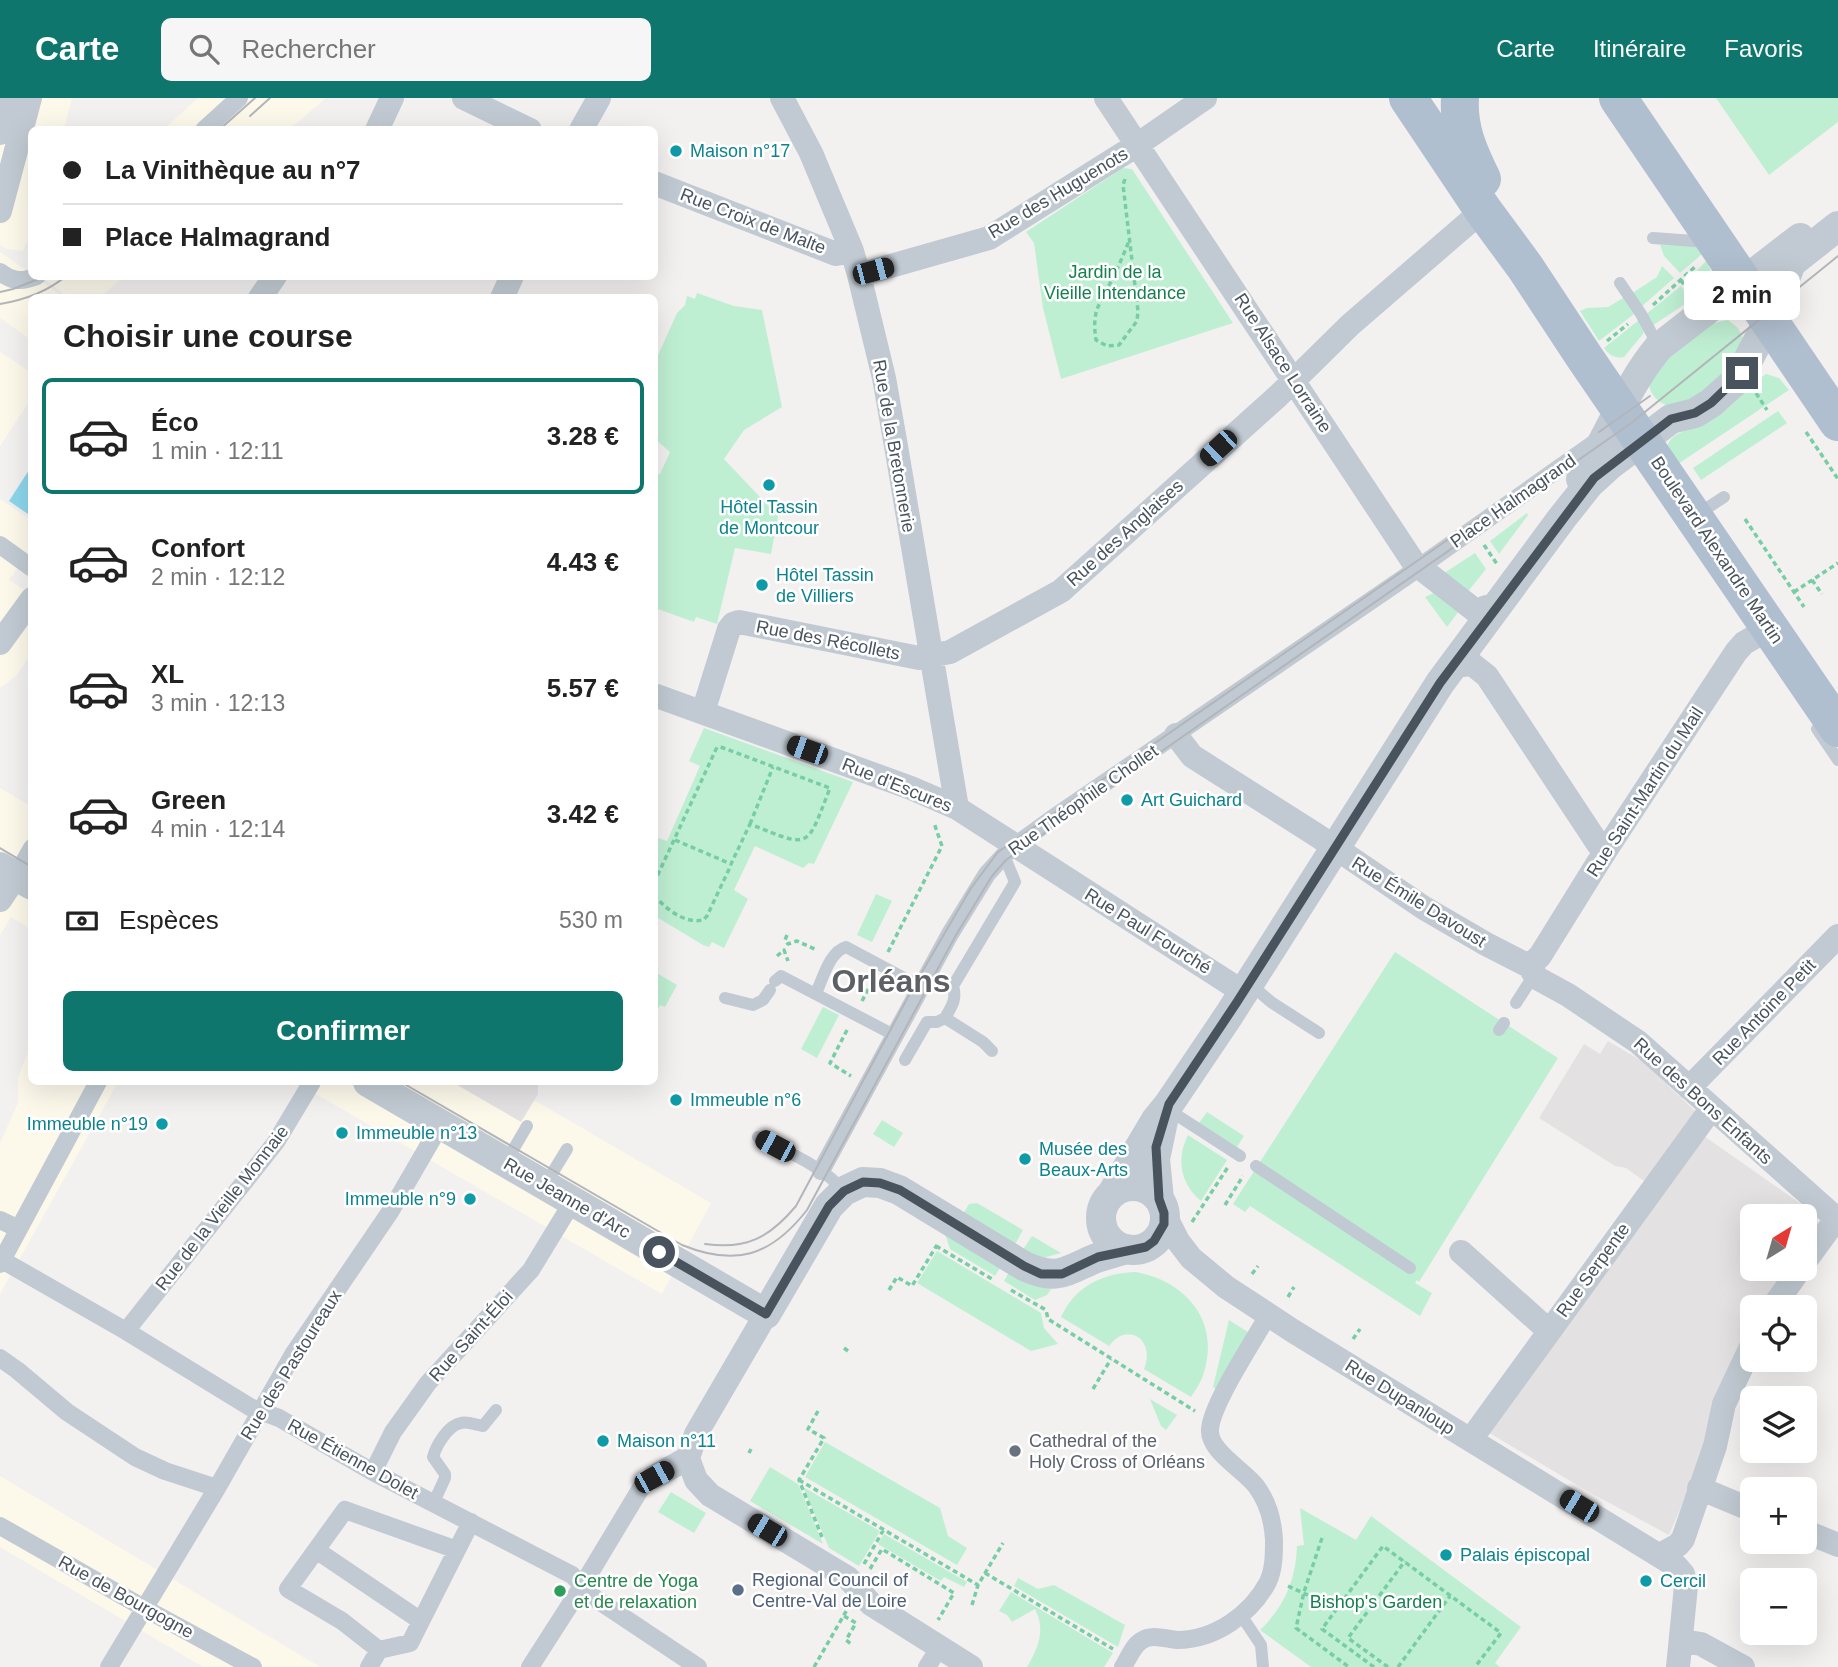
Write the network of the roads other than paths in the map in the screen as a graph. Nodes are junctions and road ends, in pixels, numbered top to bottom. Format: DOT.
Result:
graph roads {
  1 [pos="9,98"];
  2 [pos="30,98"];
  3 [pos="239,98"];
  4 [pos="392,98"];
  5 [pos="464,98"];
  6 [pos="599,98"];
  7 [pos="782,98"];
  8 [pos="1106,98"];
  9 [pos="1205,98"];
  10 [pos="1395,98"];
  11 [pos="1408,98"];
  12 [pos="1460,98"];
  13 [pos="1618,98"];
  14 [pos="1631,98"];
  15 [pos="208,126"];
  16 [pos="379,126"];
  17 [pos="522,126"];
  18 [pos="583,126"];
  19 [pos="0,133"];
  20 [pos="1137,145"];
  21 [pos="658,184"];
  22 [pos="2,197"];
  23 [pos="1838,208"];
  24 [pos="1479,213"];
  25 [pos="1838,226"];
  26 [pos="1653,238"];
  27 [pos="844,252"];
  28 [pos="1525,267"];
  29 [pos="1740,267"];
  30 [pos="0,272"];
  31 [pos="859,275"];
  32 [pos="28,280"];
  33 [pos="1620,283"];
  34 [pos="1771,314"];
  35 [pos="1659,347"];
  36 [pos="1294,380"];
  37 [pos="1838,406"];
  38 [pos="1838,422"];
  39 [pos="1640,434"];
  40 [pos="0,545"];
  41 [pos="28,565"];
  42 [pos="1419,568"];
  43 [pos="28,604"];
  44 [pos="1476,618"];
  45 [pos="1759,636"];
  46 [pos="1,640"];
  47 [pos="932,656"];
  48 [pos="1462,665"];
  49 [pos="658,696"];
  50 [pos="703,712"];
  51 [pos="1822,721"];
  52 [pos="1176,735"];
  53 [pos="1838,760"];
  54 [pos="957,808"];
  55 [pos="1012,849"];
  56 [pos="1335,849"];
  57 [pos="1604,853"];
  58 [pos="28,855"];
  59 [pos="1053,871"];
  60 [pos="12,882"];
  61 [pos="1838,936"];
  62 [pos="1533,973"];
  63 [pos="920,987"];
  64 [pos="1246,987"];
  65 [pos="816,993"];
  66 [pos="725,998"];
  67 [pos="1517,1003"];
  68 [pos="945,1018"];
  69 [pos="1319,1033"];
  70 [pos="894,1035"];
  71 [pos="992,1051"];
  72 [pos="905,1060"];
  73 [pos="97,1085"];
  74 [pos="310,1085"];
  75 [pos="373,1085"];
  76 [pos="1689,1088"];
  77 [pos="1169,1104"];
  78 [pos="1712,1109"];
  79 [pos="441,1124"];
  80 [pos="527,1126"];
  81 [pos="758,1137"];
  82 [pos="567,1149"];
  83 [pos="1238,1154"];
  84 [pos="506,1162"];
  85 [pos="1256,1166"];
  86 [pos="821,1171"];
  87 [pos="545,1185"];
  88 [pos="844,1191"];
  89 [pos="573,1201"];
  90 [pos="1107,1203"];
  91 [pos="1170,1215"];
  92 [pos="1837,1219"];
  93 [pos="0,1220"];
  94 [pos="19,1229"];
  95 [pos="1817,1246"];
  96 [pos="1127,1249"];
  97 [pos="1461,1252"];
  98 [pos="1,1262"];
  99 [pos="1410,1268"];
  100 [pos="1048,1273"];
  101 [pos="766,1314"];
  102 [pos="1269,1315"];
  103 [pos="1548,1330"];
  104 [pos="126,1331"];
  105 [pos="0,1358"];
  106 [pos="1740,1370"];
  107 [pos="496,1410"];
  108 [pos="260,1411"];
  109 [pos="1477,1431"];
  110 [pos="688,1458"];
  111 [pos="373,1472"];
  112 [pos="654,1477"];
  113 [pos="217,1488"];
  114 [pos="1699,1488"];
  115 [pos="434,1502"];
  116 [pos="1740,1505"];
  117 [pos="471,1522"];
  118 [pos="0,1526"];
  119 [pos="1817,1536"];
  120 [pos="1838,1545"];
  121 [pos="316,1550"];
  122 [pos="457,1550"];
  123 [pos="1660,1555"];
  124 [pos="582,1586"];
  125 [pos="144,1608"];
  126 [pos="1241,1615"];
  127 [pos="421,1621"];
  128 [pos="1682,1642"];
  129 [pos="379,1650"];
  130 [pos="933,1657"];
  131 [pos="1126,1662"];
  132 [pos="109,1667"];
  133 [pos="253,1667"];
  134 [pos="369,1667"];
  135 [pos="530,1667"];
  136 [pos="698,1667"];
  137 [pos="971,1667"];
  138 [pos="1263,1667"];
  139 [pos="1678,1667"];
  140 [pos="1743,1667"];
  1 -- 19 [label="street"];
  2 -- 22 [label="street"];
  3 -- 15 [label="street"];
  4 -- 16 [label="street"];
  5 -- 17 [label="street"];
  6 -- 18 [label="street"];
  7 -- 27 [label="street, Rue de la Bretonnerie"];
  8 -- 20 [label="street, Rue Alsace Lorraine"];
  9 -- 20 [label="street, Rue des Huguenots"];
  10 -- 24 [label="lane"];
  11 -- 24 [label="main road, Boulevard Alexandre Martin"];
  12 -- 28 [label="main road, Boulevard Alexandre Martin"];
  13 -- 29 [label="main road"];
  14 -- 29 [label="lane"];
  20 -- 31 [label="street, Rue des Huguenots"];
  20 -- 36 [label="street, Rue Alsace Lorraine"];
  21 -- 27 [label="street, Rue Croix de Malte"];
  23 -- 29 [label="street, Place Halmagrand"];
  24 -- 28 [label="main road, Boulevard Alexandre Martin"];
  24 -- 36 [label="street, Rue des Anglaises"];
  25 -- 34 [label="street, Place Halmagrand"];
  26 -- 29 [label="lane"];
  27 -- 31 [label="street, Rue de la Bretonnerie"];
  28 -- 39 [label="main road, Boulevard Alexandre Martin"];
  29 -- 34 [label="main road"];
  29 -- 35 [label="street, Place Halmagrand"];
  30 -- 32 [label="street"];
  31 -- 47 [label="street, Rue de la Bretonnerie"];
  33 -- 35 [label="lane"];
  34 -- 37 [label="lane"];
  34 -- 38 [label="main road"];
  34 -- 39 [label="street, Place Halmagrand"];
  35 -- 39 [label="street, Place Halmagrand"];
  36 -- 42 [label="street, Rue Alsace Lorraine"];
  36 -- 47 [label="street, Rue des Anglaises"];
  39 -- 42 [label="street, Place Halmagrand"];
  39 -- 44 [label="street"];
  39 -- 45 [label="main road, Boulevard Alexandre Martin"];
  39 -- 48 [label="street"];
  39 -- 48 [label="street"];
  40 -- 41 [label="street"];
  42 -- 44 [label="street, Rue Alsace Lorraine"];
  42 -- 52 [label="street, Rue Théophile Chollet"];
  43 -- 46 [label="street"];
  44 -- 48 [label="street"];
  45 -- 51 [label="main road, Boulevard Alexandre Martin"];
  45 -- 57 [label="street, Rue Saint-Martin du Mail"];
  47 -- 50 [label="street, Rue des Récollets"];
  47 -- 54 [label="street, Rue de la Bretonnerie"];
  48 -- 56 [label="street"];
  48 -- 57 [label="street"];
  49 -- 50 [label="street, Rue d'Escures"];
  50 -- 54 [label="street, Rue d'Escures"];
  51 -- 53 [label="lane"];
  52 -- 55 [label="street, Rue Théophile Chollet"];
  52 -- 56 [label="street, Rue Émile Davoust"];
  54 -- 55 [label="street, Rue d'Escures"];
  55 -- 59 [label="street, Rue d'Escures"];
  55 -- 63 [label="street, Rue Théophile Chollet"];
  55 -- 68 [label="lane"];
  56 -- 62 [label="street, Rue Émile Davoust"];
  56 -- 64 [label="street"];
  57 -- 62 [label="street, Rue Saint-Martin du Mail"];
  58 -- 60 [label="street"];
  59 -- 64 [label="street, Rue Paul Fourché"];
  61 -- 76 [label="street, Rue Antoine Petit"];
  62 -- 67 [label="lane"];
  62 -- 76 [label="street, Rue des Bons Enfants"];
  63 -- 65 [label="lane"];
  63 -- 70 [label="street, Rue Théophile Chollet"];
  64 -- 69 [label="lane"];
  64 -- 77 [label="street"];
  65 -- 66 [label="lane"];
  65 -- 70 [label="lane"];
  68 -- 71 [label="lane"];
  68 -- 72 [label="lane"];
  70 -- 86 [label="street, Rue Théophile Chollet"];
  73 -- 94 [label="street"];
  74 -- 104 [label="street, Rue de la Vieille Monnaie"];
  75 -- 79 [label="street, Rue Jeanne d'Arc"];
  76 -- 78 [label="street, Rue des Bons Enfants"];
  77 -- 83 [label="lane"];
  77 -- 90 [label="street"];
  77 -- 91 [label="street"];
  78 -- 92 [label="street, Rue des Bons Enfants"];
  78 -- 103 [label="street, Rue Serpente"];
  79 -- 84 [label="street, Rue Jeanne d'Arc"];
  79 -- 108 [label="street, Rue des Pastoureaux"];
  80 -- 84 [label="lane"];
  81 -- 86 [label="lane"];
  82 -- 87 [label="lane"];
  84 -- 87 [label="street, Rue Jeanne d'Arc"];
  85 -- 99 [label="lane"];
  86 -- 88 [label="lane"];
  87 -- 89 [label="street, Rue Jeanne d'Arc"];
  88 -- 100 [label="street"];
  88 -- 101 [label="street"];
  89 -- 101 [label="street, Rue Jeanne d'Arc"];
  89 -- 111 [label="street, Rue Saint-Éloi"];
  90 -- 91 [label="street"];
  90 -- 96 [label="street"];
  90 -- 100 [label="street"];
  91 -- 96 [label="street"];
  91 -- 102 [label="street, Rue Dupanloup"];
  92 -- 95 [label="street"];
  93 -- 94 [label="street"];
  94 -- 98 [label="street"];
  96 -- 100 [label="street"];
  97 -- 103 [label="street"];
  98 -- 104 [label="street, Rue Étienne Dolet"];
  101 -- 110 [label="street"];
  102 -- 123 [label="street, Rue Dupanloup"];
  102 -- 126 [label="street"];
  103 -- 109 [label="street, Rue Serpente"];
  104 -- 108 [label="street, Rue Étienne Dolet"];
  105 -- 113 [label="street"];
  106 -- 114 [label="street"];
  107 -- 115 [label="lane"];
  108 -- 111 [label="street, Rue Étienne Dolet"];
  108 -- 113 [label="street, Rue des Pastoureaux"];
  110 -- 112 [label="street"];
  110 -- 130 [label="street"];
  111 -- 115 [label="street, Rue Étienne Dolet"];
  112 -- 124 [label="street"];
  113 -- 125 [label="street, Rue des Pastoureaux"];
  114 -- 116 [label="street"];
  114 -- 123 [label="street"];
  115 -- 117 [label="street, Rue Étienne Dolet"];
  117 -- 122 [label="street"];
  117 -- 124 [label="street, Rue Étienne Dolet"];
  118 -- 125 [label="street, Rue de Bourgogne"];
  119 -- 120 [label="street"];
  121 -- 122 [label="street"];
  121 -- 127 [label="street"];
  121 -- 129 [label="street"];
  122 -- 127 [label="street"];
  123 -- 128 [label="street, Rue Dupanloup"];
  124 -- 135 [label="street"];
  124 -- 136 [label="street, Rue Étienne Dolet"];
  125 -- 132 [label="street, Rue des Pastoureaux"];
  125 -- 133 [label="street, Rue de Bourgogne"];
  126 -- 131 [label="street"];
  126 -- 138 [label="lane"];
  127 -- 129 [label="street"];
  128 -- 139 [label="street"];
  128 -- 140 [label="street"];
  129 -- 134 [label="street"];
  130 -- 137 [label="street"];
}
